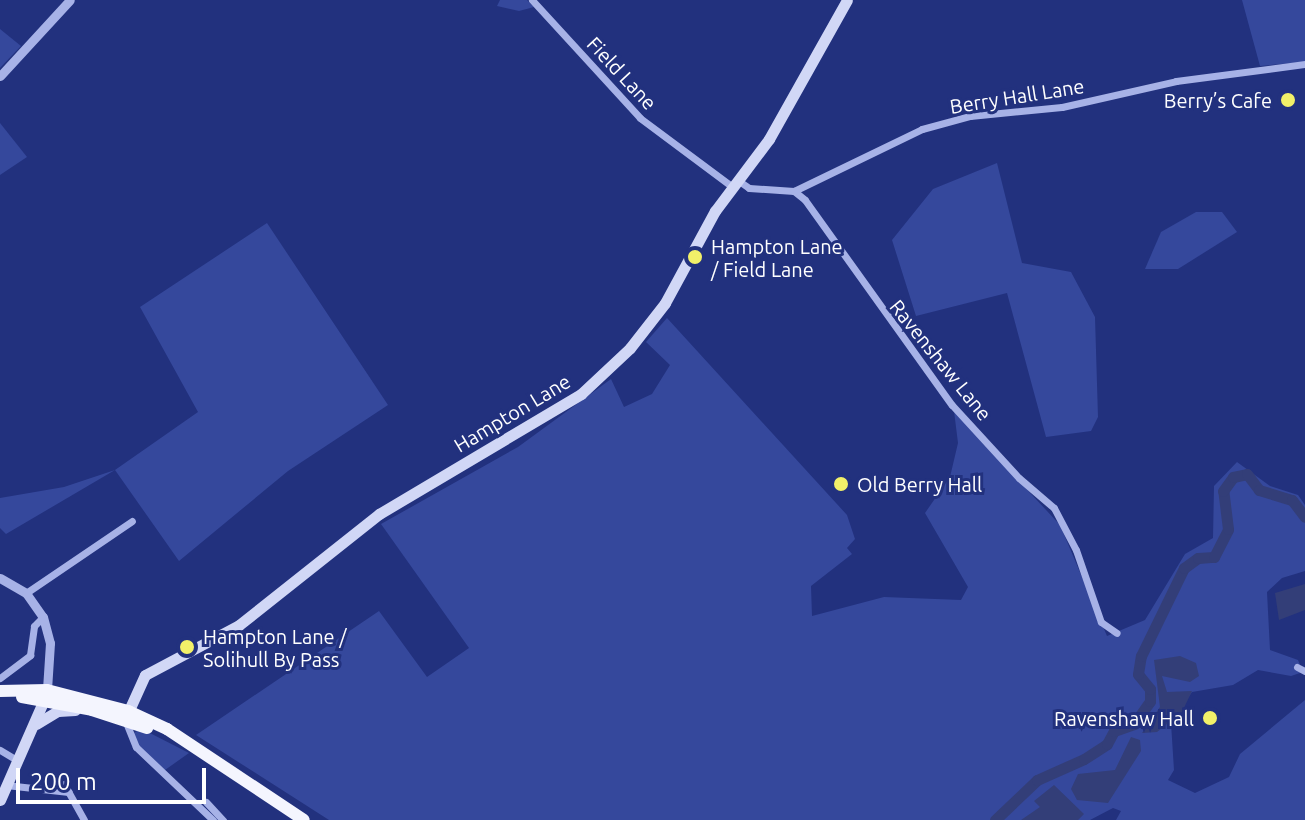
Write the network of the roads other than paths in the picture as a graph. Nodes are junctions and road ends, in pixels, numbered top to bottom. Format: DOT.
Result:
graph roads {
  1 [pos="70,0"];
  2 [pos="532,0"];
  3 [pos="847,0"];
  4 [pos="1305,64"];
  5 [pos="0,76"];
  6 [pos="736,184"];
  7 [pos="794,191"];
  8 [pos="132,521"];
  9 [pos="0,578"];
  10 [pos="26,593"];
  11 [pos="43,617"];
  12 [pos="1117,633"];
  13 [pos="0,678"];
  14 [pos="0,693"];
  15 [pos="135,693"];
  16 [pos="46,695"];
  17 [pos="107,705"];
  18 [pos="92,710"];
  19 [pos="127,715"];
  20 [pos="36,725"];
  21 [pos="0,750"];
  22 [pos="15,759"];
  23 [pos="4,785"];
  24 [pos="0,800"];
  25 [pos="206,802"];
  26 [pos="221,803"];
  27 [pos="213,810"];
  28 [pos="84,820"];
  29 [pos="213,820"];
  30 [pos="223,820"];
  31 [pos="304,820"];
  1 -- 5 [label="street"];
  2 -- 6 [label="street, Field Lane"];
  3 -- 6 [label="main road, Hampton Lane"];
  4 -- 7 [label="street, Berry Hall Lane"];
  6 -- 7 [label="street"];
  6 -- 15 [label="main road, Hampton Lane"];
  7 -- 12 [label="street, Ravenshaw Lane"];
  8 -- 10 [label="street"];
  9 -- 10 [label="street"];
  10 -- 11 [label="street"];
  11 -- 13 [label="street"];
  11 -- 16 [label="street"];
  14 -- 16 [label="highway"];
  15 -- 17 [label="main road"];
  15 -- 19 [label="main road, Hampton Lane"];
  16 -- 17 [label="highway"];
  16 -- 18 [label="highway"];
  16 -- 20 [label="main road"];
  17 -- 19 [label="highway"];
  18 -- 19 [label="highway"];
  18 -- 20 [label="main road"];
  19 -- 29 [label="street"];
  19 -- 31 [label="highway"];
  20 -- 22 [label="main road"];
  21 -- 22 [label="street"];
  22 -- 23 [label="main road"];
  23 -- 24 [label="main road"];
  23 -- 28 [label="street"];
  25 -- 27 [label="street"];
  26 -- 27 [label="street"];
  27 -- 30 [label="street"];
}
